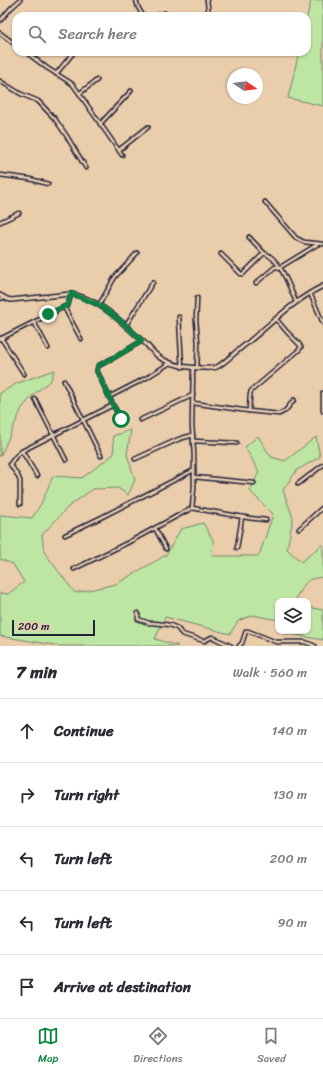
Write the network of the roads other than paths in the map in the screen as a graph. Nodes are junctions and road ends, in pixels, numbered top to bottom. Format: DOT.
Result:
graph roads {
  1 [pos="20,0"];
  2 [pos="136,0"];
  3 [pos="207,0"];
  4 [pos="141,12"];
  5 [pos="208,12"];
  6 [pos="0,21"];
  7 [pos="0,33"];
  8 [pos="12,42"];
  9 [pos="31,56"];
  10 [pos="71,56"];
  11 [pos="56,74"];
  12 [pos="97,80"];
  13 [pos="0,81"];
  14 [pos="131,91"];
  15 [pos="80,94"];
  16 [pos="100,124"];
  17 [pos="148,127"];
  18 [pos="119,150"];
  19 [pos="122,155"];
  20 [pos="86,168"];
  21 [pos="0,175"];
  22 [pos="48,184"];
  23 [pos="265,202"];
  24 [pos="19,214"];
  25 [pos="0,222"];
  26 [pos="249,237"];
  27 [pos="318,244"];
  28 [pos="323,244"];
  29 [pos="137,252"];
  30 [pos="221,254"];
  31 [pos="265,254"];
  32 [pos="279,268"];
  33 [pos="153,282"];
  34 [pos="256,283"];
  35 [pos="323,286"];
  36 [pos="310,292"];
  37 [pos="71,294"];
  38 [pos="0,295"];
  39 [pos="4,297"];
  40 [pos="197,298"];
  41 [pos="0,299"];
  42 [pos="296,302"];
  43 [pos="99,305"];
  44 [pos="64,307"];
  45 [pos="179,317"];
  46 [pos="276,319"];
  47 [pos="34,322"];
  48 [pos="323,323"];
  49 [pos="126,325"];
  50 [pos="1,338"];
  51 [pos="81,339"];
  52 [pos="142,341"];
  53 [pos="48,348"];
  54 [pos="170,363"];
  55 [pos="182,367"];
  56 [pos="195,368"];
  57 [pos="24,374"];
  58 [pos="64,381"];
  59 [pos="323,393"];
  60 [pos="193,395"];
  61 [pos="109,397"];
  62 [pos="35,399"];
  63 [pos="294,400"];
  64 [pos="193,403"];
  65 [pos="113,405"];
  66 [pos="249,411"];
  67 [pos="323,411"];
  68 [pos="121,419"];
  69 [pos="84,420"];
  70 [pos="140,420"];
  71 [pos="54,435"];
  72 [pos="193,435"];
  73 [pos="193,441"];
  74 [pos="236,443"];
  75 [pos="22,452"];
  76 [pos="101,456"];
  77 [pos="135,459"];
  78 [pos="66,460"];
  79 [pos="323,465"];
  80 [pos="194,470"];
  81 [pos="37,476"];
  82 [pos="194,477"];
  83 [pos="254,483"];
  84 [pos="298,484"];
  85 [pos="20,504"];
  86 [pos="323,507"];
  87 [pos="192,508"];
  88 [pos="242,517"];
  89 [pos="266,520"];
  90 [pos="155,528"];
  91 [pos="299,529"];
  92 [pos="64,535"];
  93 [pos="237,548"];
  94 [pos="166,549"];
  95 [pos="74,569"];
  96 [pos="138,613"];
  97 [pos="231,646"];
  98 [pos="239,646"];
  99 [pos="315,646"];
  1 -- 6 [label="street"];
  2 -- 4 [label="street"];
  3 -- 5 [label="street"];
  7 -- 8 [label="street"];
  9 -- 11 [label="street"];
  10 -- 11 [label="street"];
  11 -- 15 [label="street"];
  12 -- 15 [label="street"];
  13 -- 20 [label="street"];
  14 -- 16 [label="street"];
  15 -- 16 [label="street"];
  16 -- 18 [label="street"];
  17 -- 18 [label="street"];
  18 -- 19 [label="street"];
  21 -- 22 [label="street"];
  23 -- 27 [label="street"];
  24 -- 25 [label="street"];
  26 -- 31 [label="street"];
  27 -- 28 [label="street"];
  27 -- 32 [label="street"];
  29 -- 43 [label="street"];
  30 -- 31 [label="street"];
  31 -- 32 [label="street"];
  32 -- 34 [label="street"];
  32 -- 42 [label="street"];
  33 -- 49 [label="street"];
  35 -- 36 [label="street"];
  36 -- 42 [label="street"];
  36 -- 48 [label="street"];
  37 -- 39 [label="street"];
  37 -- 43 [label="street"];
  37 -- 44 [label="street"];
  38 -- 39 [label="street"];
  39 -- 41 [label="street"];
  40 -- 56 [label="street"];
  42 -- 46 [label="street"];
  43 -- 49 [label="street"];
  44 -- 47 [label="street"];
  44 -- 51 [label="street"];
  45 -- 55 [label="street"];
  46 -- 56 [label="street"];
  46 -- 66 [label="street"];
  47 -- 50 [label="street"];
  47 -- 53 [label="street"];
  49 -- 52 [label="street"];
  50 -- 57 [label="street"];
  52 -- 54 [label="street"];
  52 -- 61 [label="street"];
  54 -- 55 [label="street"];
  54 -- 61 [label="street"];
  55 -- 56 [label="street"];
  56 -- 60 [label="street"];
  58 -- 69 [label="street"];
  59 -- 67 [label="street"];
  60 -- 64 [label="street"];
  60 -- 70 [label="street"];
  61 -- 65 [label="street"];
  62 -- 71 [label="street"];
  63 -- 66 [label="street"];
  64 -- 66 [label="street"];
  64 -- 72 [label="street"];
  65 -- 68 [label="street"];
  65 -- 69 [label="street"];
  69 -- 71 [label="street"];
  69 -- 76 [label="street"];
  71 -- 75 [label="street"];
  71 -- 78 [label="street"];
  72 -- 73 [label="street"];
  72 -- 77 [label="street"];
  73 -- 74 [label="street"];
  73 -- 80 [label="street"];
  75 -- 81 [label="street"];
  75 -- 85 [label="street"];
  79 -- 84 [label="street"];
  80 -- 82 [label="street"];
  80 -- 92 [label="street"];
  82 -- 83 [label="street"];
  82 -- 87 [label="street"];
  86 -- 91 [label="street"];
  87 -- 88 [label="street"];
  87 -- 90 [label="street"];
  88 -- 89 [label="street"];
  88 -- 93 [label="street"];
  90 -- 94 [label="street"];
  90 -- 95 [label="street"];
  96 -- 97 [label="street"];
  98 -- 99 [label="street"];
}
